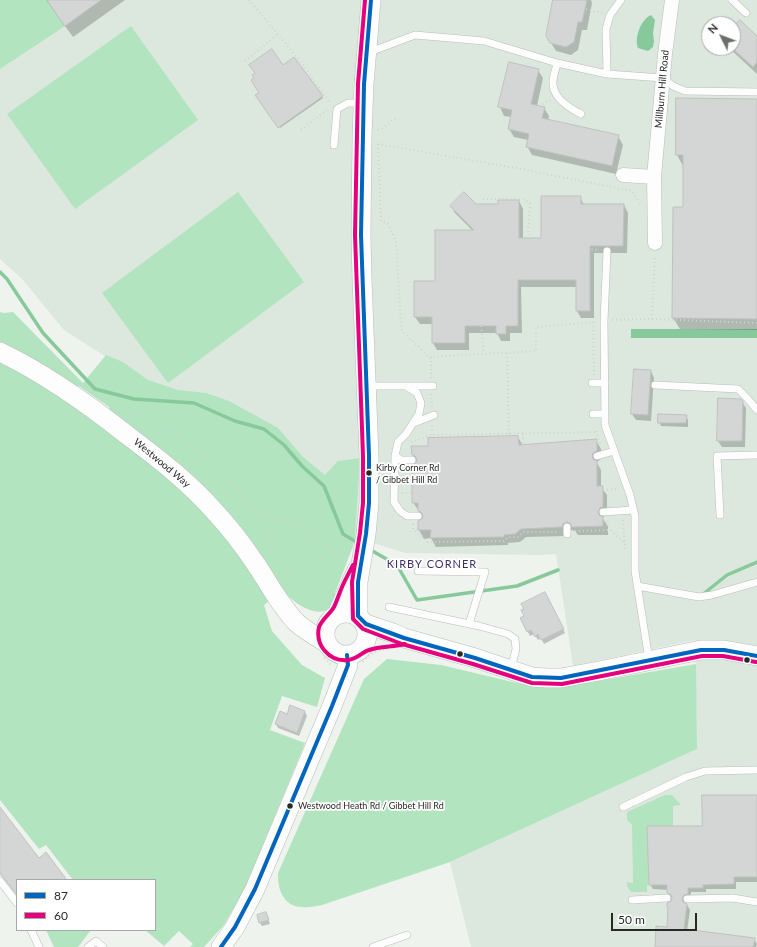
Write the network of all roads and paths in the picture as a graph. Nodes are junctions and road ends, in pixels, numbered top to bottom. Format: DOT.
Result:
graph roads {
  1 [pos="249,0"];
  2 [pos="371,0"];
  3 [pos="621,0"];
  4 [pos="672,0"];
  5 [pos="732,0"];
  6 [pos="586,9"];
  7 [pos="746,13"];
  8 [pos="610,15"];
  9 [pos="278,34"];
  10 [pos="366,57"];
  11 [pos="245,61"];
  12 [pos="557,63"];
  13 [pos="607,74"];
  14 [pos="662,85"];
  15 [pos="757,92"];
  16 [pos="556,96"];
  17 [pos="363,103"];
  18 [pos="539,106"];
  19 [pos="335,107"];
  20 [pos="581,114"];
  21 [pos="396,118"];
  22 [pos="301,130"];
  23 [pos="368,142"];
  24 [pos="334,145"];
  25 [pos="623,175"];
  26 [pos="654,177"];
  27 [pos="483,199"];
  28 [pos="643,208"];
  29 [pos="655,243"];
  30 [pos="607,251"];
  31 [pos="0,319"];
  32 [pos="652,319"];
  33 [pos="604,321"];
  34 [pos="757,323"];
  35 [pos="481,326"];
  36 [pos="0,352"];
  37 [pos="507,353"];
  38 [pos="484,354"];
  39 [pos="75,379"];
  40 [pos="592,383"];
  41 [pos="605,383"];
  42 [pos="655,385"];
  43 [pos="367,386"];
  44 [pos="406,386"];
  45 [pos="433,386"];
  46 [pos="116,407"];
  47 [pos="757,410"];
  48 [pos="593,414"];
  49 [pos="605,414"];
  50 [pos="434,416"];
  51 [pos="413,423"];
  52 [pos="509,434"];
  53 [pos="523,434"];
  54 [pos="523,445"];
  55 [pos="614,451"];
  56 [pos="604,454"];
  57 [pos="757,455"];
  58 [pos="395,456"];
  59 [pos="597,456"];
  60 [pos="409,460"];
  61 [pos="618,483"];
  62 [pos="603,490"];
  63 [pos="412,493"];
  64 [pos="401,497"];
  65 [pos="633,510"];
  66 [pos="623,511"];
  67 [pos="603,512"];
  68 [pos="720,515"];
  69 [pos="416,516"];
  70 [pos="612,519"];
  71 [pos="620,521"];
  72 [pos="624,524"];
  73 [pos="607,530"];
  74 [pos="624,543"];
  75 [pos="625,550"];
  76 [pos="358,560"];
  77 [pos="418,571"];
  78 [pos="757,582"];
  79 [pos="637,586"];
  80 [pos="388,607"];
  81 [pos="289,612"];
  82 [pos="334,617"];
  83 [pos="362,620"];
  84 [pos="469,624"];
  85 [pos="327,643"];
  86 [pos="365,644"];
  87 [pos="399,644"];
  88 [pos="757,656"];
  89 [pos="348,660"];
  90 [pos="649,660"];
  91 [pos="511,669"];
  92 [pos="757,770"];
  93 [pos="623,807"];
  94 [pos="0,882"];
  95 [pos="668,898"];
  96 [pos="688,899"];
  97 [pos="632,900"];
  98 [pos="16,902"];
  99 [pos="757,902"];
  100 [pos="31,931"];
  101 [pos="407,935"];
  102 [pos="39,947"];
  103 [pos="88,947"];
  104 [pos="103,947"];
  105 [pos="221,947"];
  106 [pos="373,947"];
  1 -- 9 [label="path"];
  2 -- 10 [label="street"];
  3 -- 8 [label="lane"];
  4 -- 14 [label="street, Millburn Hill Road"];
  5 -- 7 [label="lane"];
  6 -- 8 [label="path"];
  8 -- 13 [label="lane"];
  9 -- 11 [label="path"];
  9 -- 19 [label="path"];
  10 -- 12 [label="lane"];
  10 -- 17 [label="street"];
  12 -- 13 [label="lane"];
  12 -- 16 [label="lane"];
  13 -- 14 [label="lane"];
  14 -- 15 [label="lane"];
  14 -- 26 [label="street, Millburn Hill Road"];
  16 -- 18 [label="path"];
  16 -- 20 [label="lane"];
  17 -- 19 [label="lane"];
  17 -- 23 [label="street"];
  19 -- 22 [label="path"];
  19 -- 24 [label="lane"];
  21 -- 23 [label="path"];
  23 -- 28 [label="path"];
  23 -- 38 [label="path"];
  23 -- 43 [label="street"];
  25 -- 26 [label="street"];
  26 -- 29 [label="street, Millburn Hill Road"];
  27 -- 30 [label="path"];
  29 -- 32 [label="path"];
  30 -- 33 [label="lane"];
  31 -- 39 [label="path"];
  32 -- 33 [label="path"];
  32 -- 34 [label="path"];
  33 -- 37 [label="path"];
  33 -- 41 [label="lane"];
  35 -- 38 [label="path"];
  36 -- 81 [label="street, Westwood Way"];
  37 -- 38 [label="path"];
  37 -- 52 [label="path"];
  40 -- 41 [label="lane"];
  41 -- 49 [label="lane"];
  42 -- 47 [label="lane"];
  43 -- 44 [label="lane"];
  43 -- 76 [label="street"];
  44 -- 45 [label="lane"];
  44 -- 51 [label="lane"];
  46 -- 76 [label="path"];
  48 -- 49 [label="lane"];
  49 -- 55 [label="lane"];
  50 -- 51 [label="lane"];
  51 -- 58 [label="lane"];
  52 -- 53 [label="path"];
  52 -- 60 [label="path"];
  53 -- 54 [label="path"];
  53 -- 56 [label="path"];
  55 -- 56 [label="lane"];
  55 -- 65 [label="lane"];
  56 -- 59 [label="lane"];
  57 -- 68 [label="lane"];
  58 -- 60 [label="lane"];
  58 -- 69 [label="lane"];
  61 -- 62 [label="path"];
  63 -- 64 [label="path"];
  65 -- 66 [label="lane"];
  65 -- 79 [label="lane"];
  66 -- 67 [label="lane"];
  66 -- 72 [label="path"];
  69 -- 73 [label="path"];
  70 -- 73 [label="path"];
  71 -- 72 [label="path"];
  72 -- 74 [label="path"];
  73 -- 74 [label="path"];
  74 -- 75 [label="path"];
  76 -- 82 [label="street"];
  76 -- 83 [label="street"];
  77 -- 84 [label="lane"];
  78 -- 79 [label="lane"];
  79 -- 90 [label="lane"];
  80 -- 84 [label="lane"];
  81 -- 82 [label="street, Westwood Way"];
  81 -- 85 [label="street, Westwood Way"];
  82 -- 83 [label="street"];
  82 -- 85 [label="street"];
  83 -- 86 [label="street"];
  83 -- 87 [label="street"];
  84 -- 91 [label="lane"];
  85 -- 89 [label="street"];
  86 -- 87 [label="street"];
  86 -- 89 [label="street"];
  87 -- 89 [label="path"];
  87 -- 91 [label="street"];
  88 -- 90 [label="street"];
  89 -- 105 [label="street"];
  90 -- 91 [label="street"];
  92 -- 93 [label="lane"];
  94 -- 98 [label="lane"];
  95 -- 97 [label="lane"];
  96 -- 99 [label="lane"];
  100 -- 102 [label="lane"];
  101 -- 106 [label="lane"];
  103 -- 104 [label="lane"];
}
